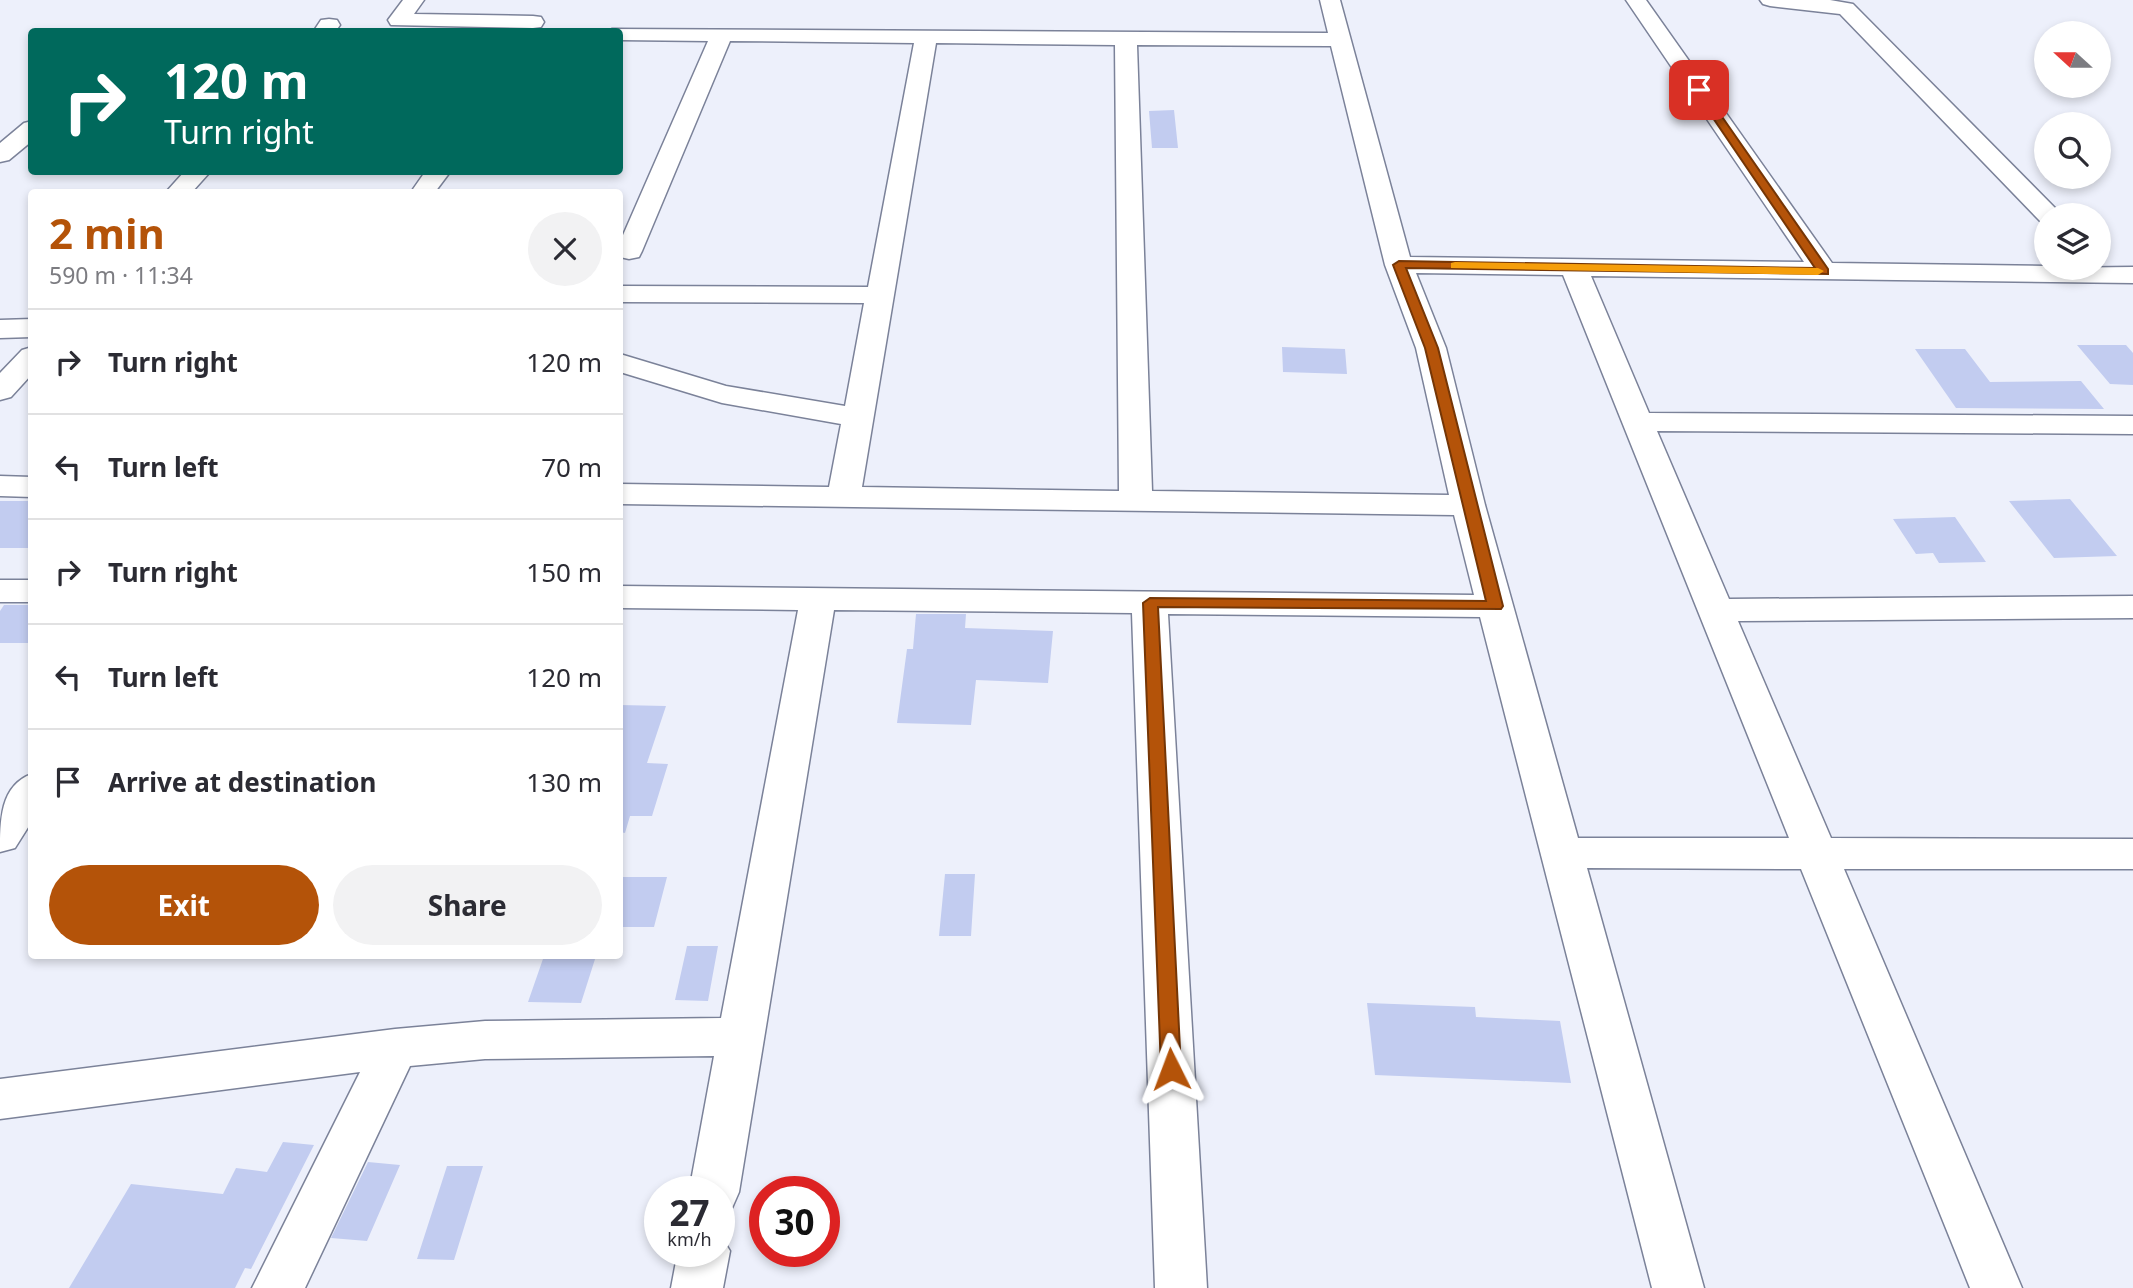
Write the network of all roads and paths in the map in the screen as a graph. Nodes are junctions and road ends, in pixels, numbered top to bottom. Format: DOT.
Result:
graph roads {
  1 [pos="414,0"];
  2 [pos="546,0"];
  3 [pos="1330,0"];
  4 [pos="1636,0"];
  5 [pos="1770,0"];
  6 [pos="532,27"];
  7 [pos="623,34"];
  8 [pos="722,35"];
  9 [pos="926,36"];
  10 [pos="1126,38"];
  11 [pos="1340,40"];
  12 [pos="28,131"];
  13 [pos="0,155"];
  14 [pos="194,175"];
  15 [pos="181,189"];
  16 [pos="2037,203"];
  17 [pos="624,251"];
  18 [pos="1399,265"];
  19 [pos="1574,268"];
  20 [pos="1824,271"];
  21 [pos="2113,272"];
  22 [pos="623,294"];
  23 [pos="882,295"];
  24 [pos="28,328"];
  25 [pos="0,329"];
  26 [pos="28,360"];
  27 [pos="623,364"];
  28 [pos="0,391"];
  29 [pos="856,417"];
  30 [pos="1637,422"];
  31 [pos="2133,425"];
  32 [pos="0,486"];
  33 [pos="28,487"];
  34 [pos="623,494"];
  35 [pos="844,497"];
  36 [pos="1136,501"];
  37 [pos="1468,505"];
  38 [pos="0,591"];
  39 [pos="28,591"];
  40 [pos="623,597"];
  41 [pos="818,599"];
  42 [pos="1150,603"];
  43 [pos="1495,606"];
  44 [pos="2133,607"];
  45 [pos="1715,610"];
  46 [pos="28,794"];
  47 [pos="0,836"];
  48 [pos="1561,853"];
  49 [pos="1815,853"];
  50 [pos="2133,854"];
  51 [pos="743,1037"];
  52 [pos="395,1048"];
  53 [pos="0,1099"];
  54 [pos="718,1176"];
  55 [pos="701,1267"];
  56 [pos="278,1288"];
  57 [pos="697,1288"];
  58 [pos="1181,1288"];
  59 [pos="1678,1288"];
  60 [pos="1996,1288"];
  1 -- 6 [label="street"];
  2 -- 6 [label="street"];
  3 -- 11 [label="street"];
  4 -- 20 [label="street"];
  5 -- 16 [label="street"];
  7 -- 8 [label="street"];
  8 -- 9 [label="street"];
  8 -- 17 [label="street"];
  9 -- 10 [label="street"];
  9 -- 23 [label="street"];
  10 -- 11 [label="street"];
  10 -- 36 [label="street"];
  11 -- 18 [label="street"];
  12 -- 13 [label="street"];
  14 -- 15 [label="street"];
  18 -- 19 [label="street"];
  18 -- 37 [label="street"];
  19 -- 20 [label="street"];
  19 -- 30 [label="street"];
  20 -- 21 [label="street"];
  22 -- 23 [label="street"];
  23 -- 29 [label="street"];
  24 -- 25 [label="street"];
  26 -- 28 [label="street"];
  27 -- 29 [label="street"];
  29 -- 35 [label="street"];
  30 -- 31 [label="street"];
  30 -- 45 [label="street"];
  32 -- 33 [label="street"];
  34 -- 35 [label="street"];
  35 -- 36 [label="street"];
  36 -- 37 [label="street"];
  37 -- 43 [label="street"];
  38 -- 39 [label="street"];
  40 -- 41 [label="street"];
  41 -- 42 [label="street"];
  41 -- 51 [label="street"];
  42 -- 43 [label="street"];
  42 -- 58 [label="street"];
  43 -- 48 [label="street"];
  44 -- 45 [label="street"];
  45 -- 49 [label="street"];
  46 -- 47 [label="street"];
  48 -- 49 [label="street"];
  48 -- 59 [label="street"];
  49 -- 50 [label="street"];
  49 -- 60 [label="street"];
  51 -- 52 [label="street"];
  51 -- 54 [label="street"];
  52 -- 53 [label="street"];
  52 -- 56 [label="street"];
  55 -- 57 [label="street"];
}
